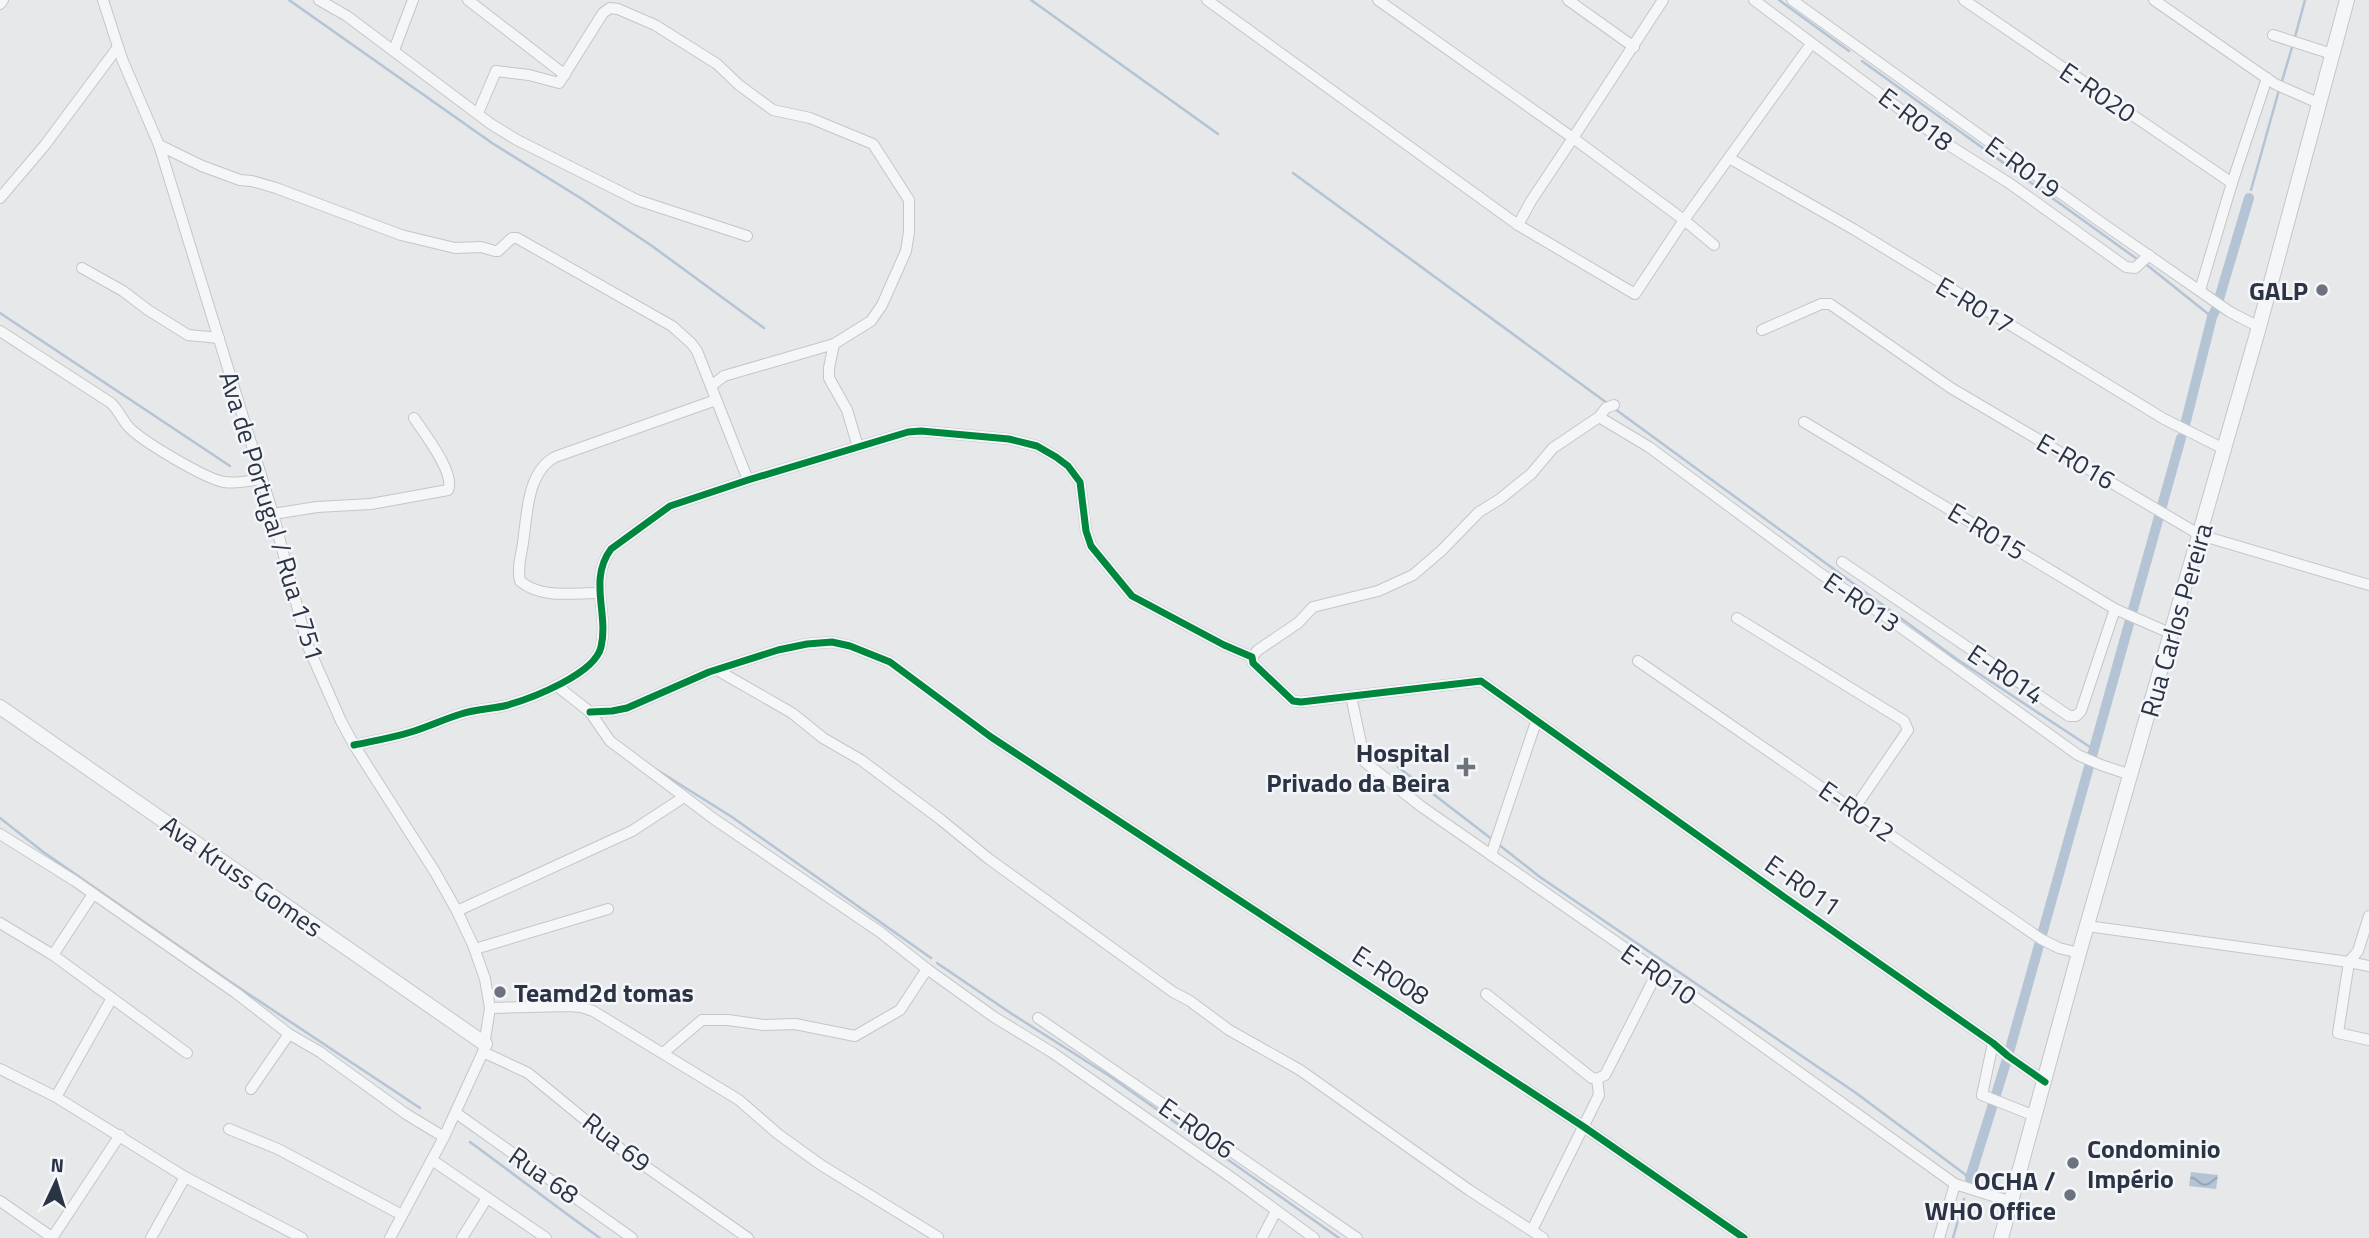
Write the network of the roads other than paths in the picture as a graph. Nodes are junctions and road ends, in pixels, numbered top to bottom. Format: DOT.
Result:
graph roads {
  1 [pos="103,0"];
  2 [pos="319,0"];
  3 [pos="413,0"];
  4 [pos="468,0"];
  5 [pos="1206,0"];
  6 [pos="1378,0"];
  7 [pos="1568,0"];
  8 [pos="1663,0"];
  9 [pos="1754,0"];
  10 [pos="1792,0"];
  11 [pos="1964,0"];
  12 [pos="2154,0"];
  13 [pos="2347,0"];
  14 [pos="2273,35"];
  15 [pos="1811,44"];
  16 [pos="118,47"];
  17 [pos="1634,47"];
  18 [pos="1860,49"];
  19 [pos="394,50"];
  20 [pos="2332,54"];
  21 [pos="1846,67"];
  22 [pos="565,75"];
  23 [pos="2276,84"];
  24 [pos="2318,103"];
  25 [pos="478,113"];
  26 [pos="1573,138"];
  27 [pos="159,145"];
  28 [pos="1729,158"];
  29 [pos="2232,183"];
  30 [pos="0,198"];
  31 [pos="1684,220"];
  32 [pos="1518,225"];
  33 [pos="747,236"];
  34 [pos="1714,245"];
  35 [pos="2149,255"];
  36 [pos="82,268"];
  37 [pos="2200,290"];
  38 [pos="2259,327"];
  39 [pos="1762,330"];
  40 [pos="0,331"];
  41 [pos="219,338"];
  42 [pos="834,344"];
  43 [pos="704,373"];
  44 [pos="724,376"];
  45 [pos="711,386"];
  46 [pos="716,400"];
  47 [pos="1614,405"];
  48 [pos="1599,417"];
  49 [pos="414,418"];
  50 [pos="1804,422"];
  51 [pos="858,447"];
  52 [pos="2224,449"];
  53 [pos="262,479"];
  54 [pos="748,480"];
  55 [pos="273,514"];
  56 [pos="2200,535"];
  57 [pos="1842,562"];
  58 [pos="2369,585"];
  59 [pos="598,593"];
  60 [pos="2115,608"];
  61 [pos="1737,618"];
  62 [pos="2172,634"];
  63 [pos="1252,657"];
  64 [pos="1638,662"];
  65 [pos="717,670"];
  66 [pos="557,686"];
  67 [pos="1351,696"];
  68 [pos="0,707"];
  69 [pos="590,712"];
  70 [pos="1536,722"];
  71 [pos="354,745"];
  72 [pos="2131,775"];
  73 [pos="684,797"];
  74 [pos="1854,809"];
  75 [pos="0,834"];
  76 [pos="1491,855"];
  77 [pos="93,894"];
  78 [pos="608,909"];
  79 [pos="457,911"];
  80 [pos="2369,916"];
  81 [pos="0,923"];
  82 [pos="2087,926"];
  83 [pos="475,949"];
  84 [pos="2079,953"];
  85 [pos="53,955"];
  86 [pos="2350,962"];
  87 [pos="2369,966"];
  88 [pos="926,970"];
  89 [pos="1658,971"];
  90 [pos="1486,994"];
  91 [pos="112,998"];
  92 [pos="490,1008"];
  93 [pos="1038,1018"];
  94 [pos="289,1034"];
  95 [pos="2369,1040"];
  96 [pos="1993,1042"];
  97 [pos="484,1048"];
  98 [pos="187,1052"];
  99 [pos="663,1053"];
  100 [pos="0,1069"];
  101 [pos="1597,1079"];
  102 [pos="2045,1082"];
  103 [pos="251,1089"];
  104 [pos="56,1097"];
  105 [pos="456,1113"];
  106 [pos="2035,1116"];
  107 [pos="1584,1127"];
  108 [pos="229,1129"];
  109 [pos="121,1135"];
  110 [pos="444,1137"];
  111 [pos="432,1160"];
  112 [pos="185,1177"];
  113 [pos="1955,1184"];
  114 [pos="487,1198"];
  115 [pos="0,1202"];
  116 [pos="2012,1202"];
  117 [pos="1276,1211"];
  118 [pos="402,1215"];
  119 [pos="1532,1230"];
  120 [pos="938,1237"];
  121 [pos="52,1238"];
  122 [pos="151,1238"];
  123 [pos="302,1238"];
  124 [pos="390,1238"];
  125 [pos="462,1238"];
  126 [pos="546,1238"];
  127 [pos="632,1238"];
  128 [pos="748,1238"];
  129 [pos="1262,1238"];
  130 [pos="1314,1238"];
  131 [pos="1357,1238"];
  132 [pos="1543,1238"];
  133 [pos="1744,1238"];
  134 [pos="1939,1238"];
  135 [pos="2001,1238"];
  1 -- 16 [label="street, Ava de Portugal / Rua 1751"];
  2 -- 19 [label="street"];
  3 -- 19 [label="street"];
  4 -- 22 [label="street"];
  5 -- 32 [label="street"];
  6 -- 26 [label="street"];
  7 -- 17 [label="street"];
  8 -- 17 [label="street"];
  9 -- 15 [label="street, E-R018"];
  10 -- 18 [label="street, E-R019"];
  11 -- 29 [label="street, E-R020"];
  12 -- 23 [label="street"];
  13 -- 20 [label="street, Rua Carlos Pereira"];
  14 -- 20 [label="street"];
  15 -- 21 [label="street, E-R018"];
  15 -- 28 [label="street"];
  16 -- 27 [label="street, Ava de Portugal / Rua 1751"];
  16 -- 30 [label="street"];
  17 -- 26 [label="street"];
  18 -- 21 [label="street"];
  18 -- 35 [label="street, E-R019"];
  19 -- 25 [label="street"];
  20 -- 24 [label="street, Rua Carlos Pereira"];
  21 -- 35 [label="street, E-R018"];
  22 -- 25 [label="street"];
  22 -- 42 [label="street"];
  23 -- 24 [label="street"];
  23 -- 29 [label="street"];
  24 -- 38 [label="street, Rua Carlos Pereira"];
  25 -- 33 [label="street"];
  26 -- 31 [label="street"];
  26 -- 32 [label="street"];
  27 -- 41 [label="street, Ava de Portugal / Rua 1751"];
  27 -- 43 [label="street"];
  28 -- 31 [label="street"];
  28 -- 52 [label="street, E-R017"];
  29 -- 37 [label="street"];
  31 -- 32 [label="street"];
  31 -- 34 [label="street"];
  35 -- 37 [label="street, E-R019"];
  36 -- 41 [label="street"];
  37 -- 38 [label="street, E-R019"];
  38 -- 52 [label="street, Rua Carlos Pereira"];
  39 -- 56 [label="street, E-R016"];
  40 -- 53 [label="street"];
  41 -- 53 [label="street, Ava de Portugal / Rua 1751"];
  42 -- 44 [label="street"];
  42 -- 51 [label="street"];
  43 -- 44 [label="street"];
  43 -- 45 [label="street"];
  44 -- 45 [label="street"];
  45 -- 46 [label="street"];
  46 -- 54 [label="street"];
  46 -- 59 [label="street"];
  47 -- 48 [label="street"];
  48 -- 63 [label="street"];
  48 -- 72 [label="street, E-R013"];
  49 -- 55 [label="street"];
  50 -- 60 [label="street, E-R015"];
  51 -- 54 [label="street"];
  51 -- 63 [label="street"];
  52 -- 56 [label="street, Rua Carlos Pereira"];
  53 -- 55 [label="street, Ava de Portugal / Rua 1751"];
  54 -- 59 [label="street"];
  55 -- 71 [label="street, Ava de Portugal / Rua 1751"];
  56 -- 58 [label="street, E-R016"];
  56 -- 62 [label="street, Rua Carlos Pereira"];
  57 -- 60 [label="street, E-R014"];
  59 -- 66 [label="street"];
  60 -- 62 [label="street, E-R015"];
  61 -- 74 [label="street"];
  62 -- 72 [label="street, Rua Carlos Pereira"];
  63 -- 67 [label="street, E-R011"];
  64 -- 74 [label="street, E-R012"];
  65 -- 69 [label="street, E-R008"];
  65 -- 107 [label="street, E-R008"];
  65 -- 119 [label="street"];
  66 -- 69 [label="street"];
  66 -- 71 [label="street"];
  67 -- 70 [label="street, E-R011"];
  67 -- 76 [label="street, E-R010"];
  68 -- 97 [label="street, Ava Kruss Gomes"];
  69 -- 73 [label="street"];
  70 -- 76 [label="street"];
  70 -- 96 [label="street, E-R011"];
  71 -- 79 [label="street, Ava de Portugal / Rua 1751"];
  72 -- 82 [label="street, Rua Carlos Pereira"];
  73 -- 79 [label="street"];
  73 -- 88 [label="street"];
  74 -- 84 [label="street, E-R012"];
  75 -- 77 [label="street"];
  76 -- 89 [label="street, E-R010"];
  77 -- 85 [label="street"];
  77 -- 94 [label="street"];
  78 -- 83 [label="street"];
  79 -- 83 [label="street, Ava de Portugal / Rua 1751"];
  80 -- 86 [label="street"];
  81 -- 85 [label="street"];
  82 -- 84 [label="street, Rua Carlos Pereira"];
  82 -- 86 [label="street"];
  83 -- 92 [label="street, Ava de Portugal / Rua 1751"];
  84 -- 102 [label="street, Rua Carlos Pereira"];
  85 -- 91 [label="street"];
  86 -- 87 [label="street"];
  86 -- 95 [label="street"];
  88 -- 99 [label="street"];
  88 -- 117 [label="street"];
  89 -- 101 [label="street"];
  89 -- 113 [label="street, E-R010"];
  90 -- 101 [label="street"];
  91 -- 98 [label="street"];
  91 -- 104 [label="street"];
  92 -- 97 [label="street, Ava de Portugal / Rua 1751"];
  92 -- 99 [label="street"];
  93 -- 131 [label="street, E-R006"];
  94 -- 103 [label="street"];
  94 -- 110 [label="street"];
  96 -- 102 [label="street, E-R011"];
  96 -- 106 [label="street"];
  97 -- 105 [label="street, Ava de Portugal / Rua 1751"];
  97 -- 128 [label="street, Rua 69"];
  99 -- 120 [label="street"];
  100 -- 104 [label="street"];
  101 -- 107 [label="street"];
  102 -- 106 [label="street, Rua Carlos Pereira"];
  104 -- 109 [label="street"];
  105 -- 110 [label="street, Ava de Portugal / Rua 1751"];
  105 -- 127 [label="street, Rua 68"];
  106 -- 116 [label="street, Rua Carlos Pereira"];
  107 -- 119 [label="street"];
  107 -- 133 [label="street, E-R008"];
  108 -- 118 [label="street"];
  109 -- 112 [label="street"];
  109 -- 121 [label="street"];
  110 -- 111 [label="street, Ava de Portugal / Rua 1751"];
  111 -- 114 [label="street"];
  111 -- 118 [label="street, Ava de Portugal / Rua 1751"];
  112 -- 122 [label="street"];
  112 -- 123 [label="street"];
  113 -- 116 [label="street, E-R010"];
  113 -- 134 [label="street"];
  114 -- 125 [label="street"];
  114 -- 126 [label="street"];
  115 -- 121 [label="street"];
  116 -- 135 [label="street, Rua Carlos Pereira"];
  117 -- 129 [label="street"];
  117 -- 130 [label="street"];
  118 -- 124 [label="street, Ava de Portugal / Rua 1751"];
  119 -- 132 [label="street"];
}
